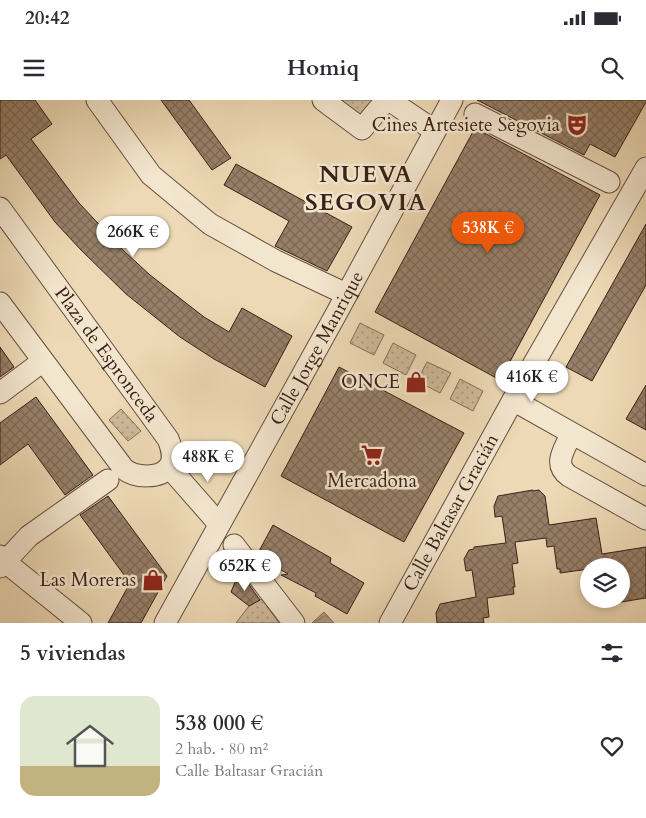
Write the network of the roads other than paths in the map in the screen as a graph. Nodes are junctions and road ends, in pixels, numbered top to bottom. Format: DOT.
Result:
graph roads {
  1 [pos="97,100"];
  2 [pos="324,100"];
  3 [pos="388,100"];
  4 [pos="452,100"];
  5 [pos="475,114"];
  6 [pos="435,131"];
  7 [pos="646,168"];
  8 [pos="609,182"];
  9 [pos="0,208"];
  10 [pos="346,294"];
  11 [pos="0,303"];
  12 [pos="43,361"];
  13 [pos="0,393"];
  14 [pos="513,400"];
  15 [pos="571,434"];
  16 [pos="169,467"];
  17 [pos="646,475"];
  18 [pos="108,480"];
  19 [pos="646,519"];
  20 [pos="219,524"];
  21 [pos="234,544"];
  22 [pos="1,561"];
  23 [pos="81,623"];
  24 [pos="165,623"];
  25 [pos="294,623"];
  26 [pos="390,623"];
  1 -- 10 [label="street"];
  2 -- 3 [label="street"];
  3 -- 6 [label="street"];
  4 -- 6 [label="street, Calle Jorge Manrique"];
  5 -- 8 [label="street"];
  6 -- 10 [label="street, Calle Jorge Manrique"];
  7 -- 14 [label="street, Calle Baltasar Gracián"];
  9 -- 16 [label="street, Plaza de Espronceda"];
  10 -- 20 [label="street, Calle Jorge Manrique"];
  11 -- 12 [label="street"];
  12 -- 13 [label="street"];
  12 -- 16 [label="street"];
  14 -- 15 [label="street"];
  14 -- 26 [label="street, Calle Baltasar Gracián"];
  15 -- 17 [label="street"];
  15 -- 19 [label="street"];
  16 -- 20 [label="street"];
  18 -- 22 [label="street"];
  20 -- 24 [label="street, Calle Jorge Manrique"];
  21 -- 25 [label="street"];
  22 -- 23 [label="street"];
}
